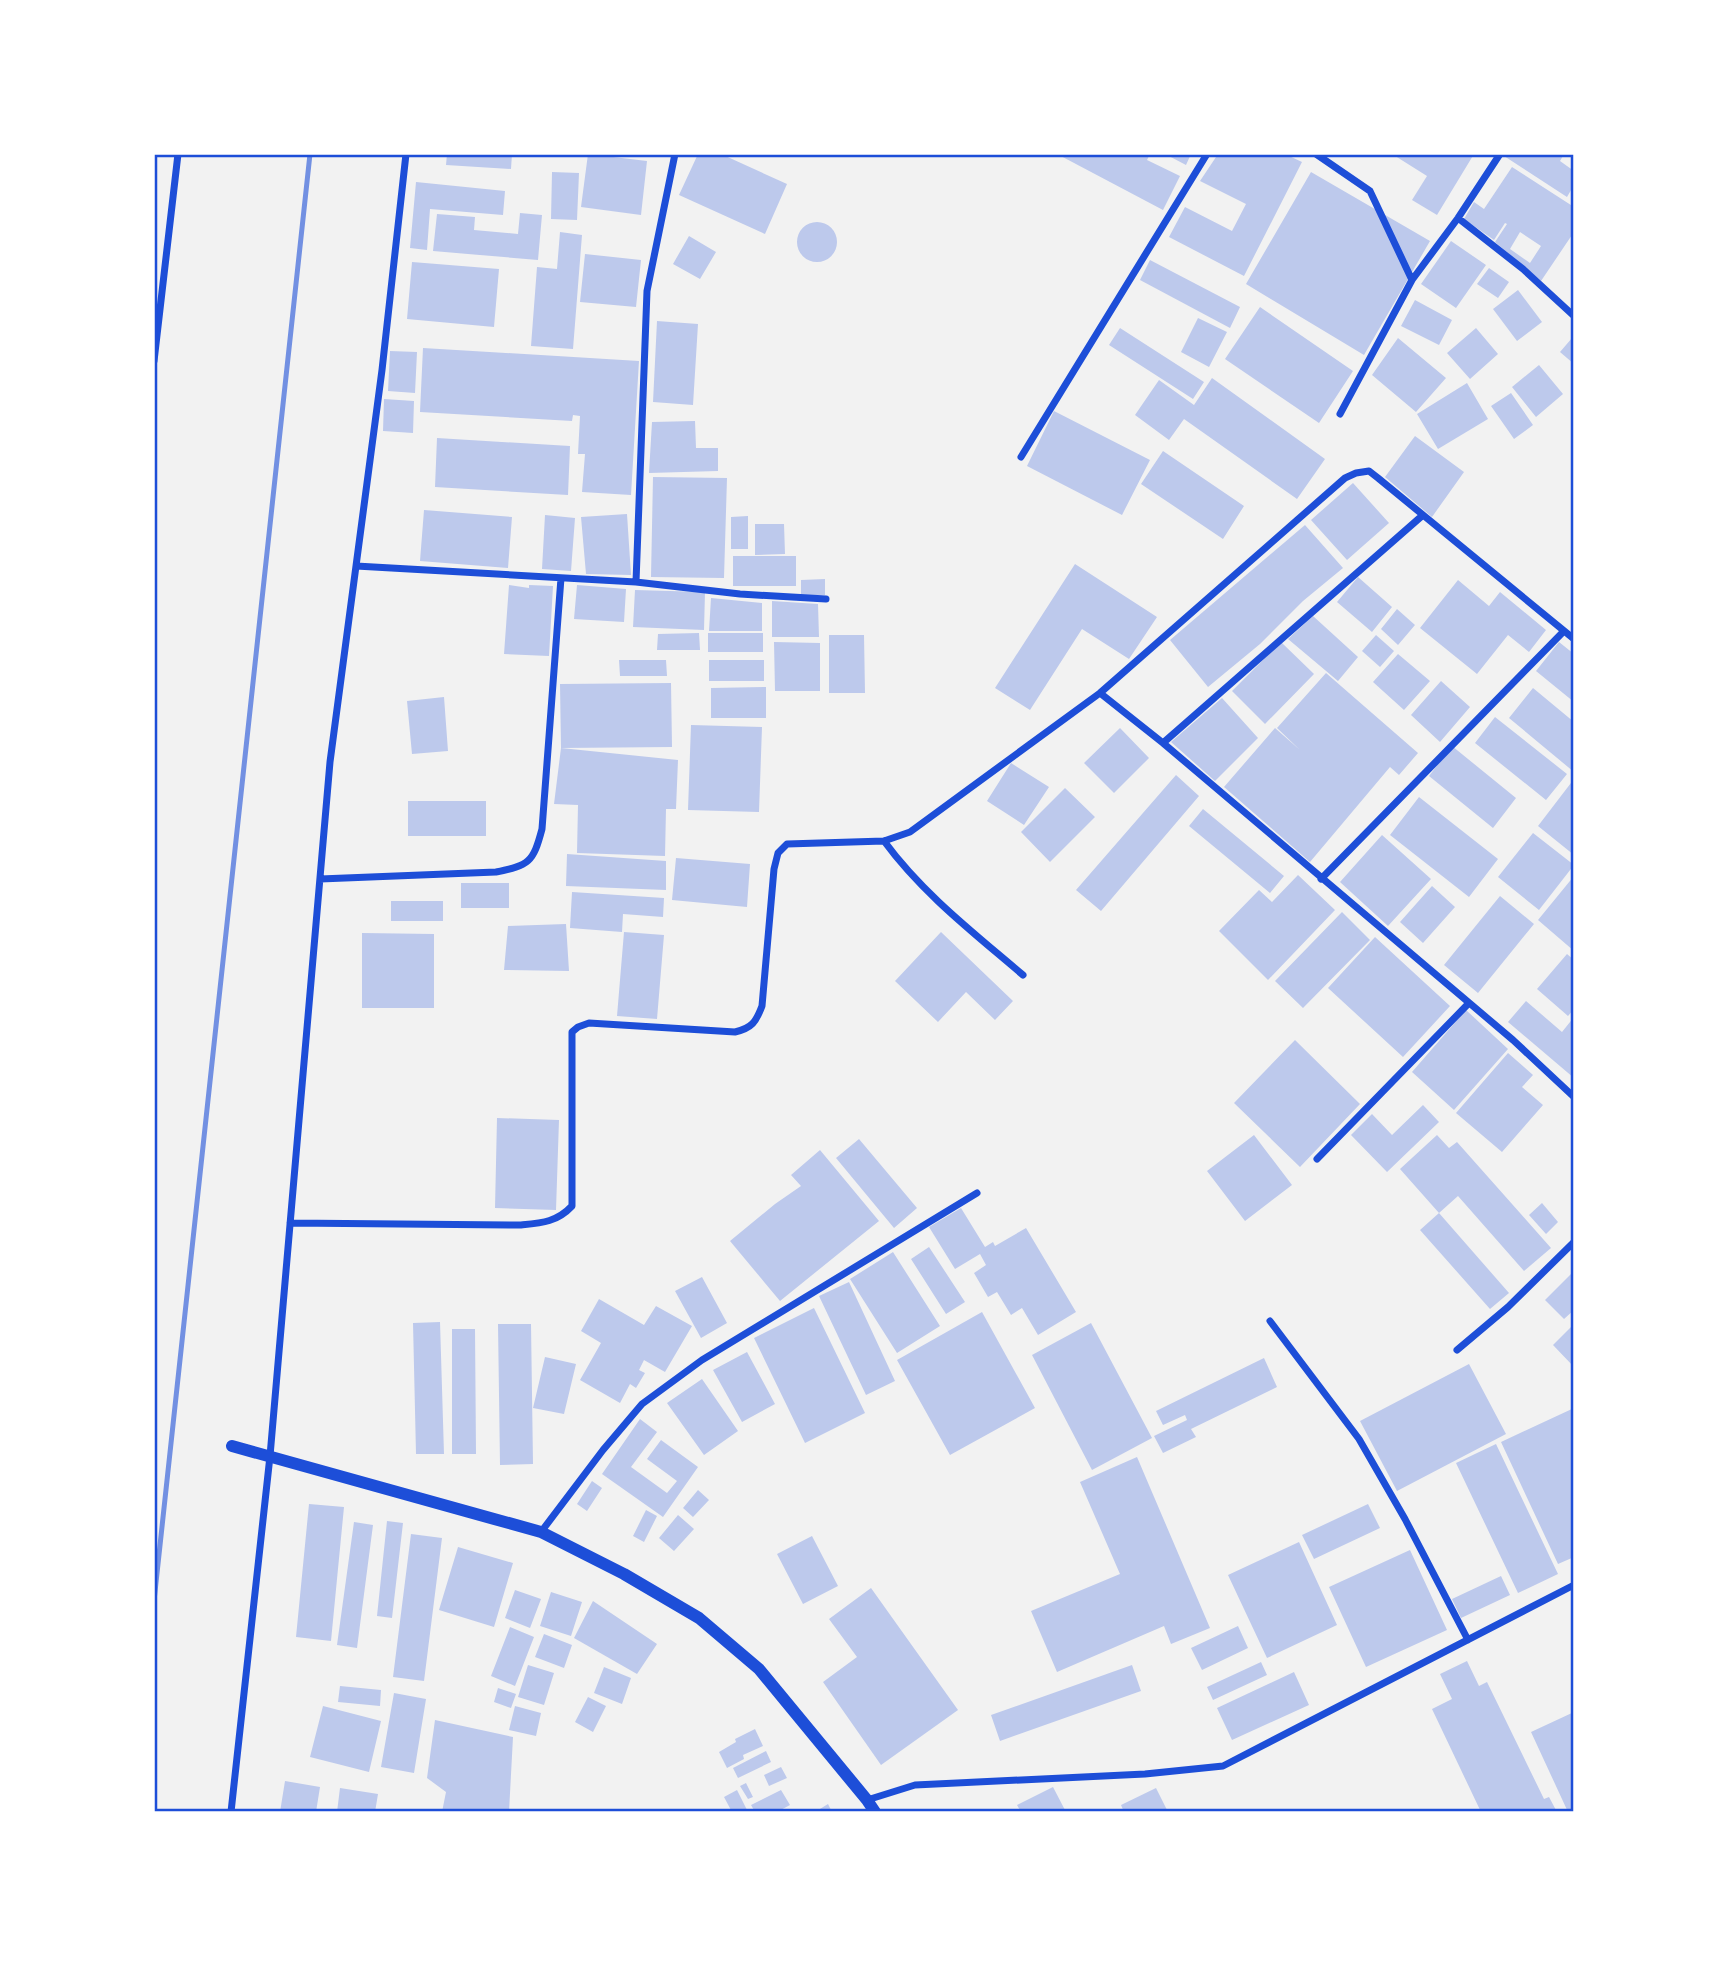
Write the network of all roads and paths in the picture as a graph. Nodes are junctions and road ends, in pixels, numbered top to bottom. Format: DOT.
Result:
graph roads {
  1 [pos="178,154"];
  2 [pos="406,154"];
  3 [pos="675,154"];
  4 [pos="1207,154"];
  5 [pos="1316,154"];
  6 [pos="1500,154"];
  7 [pos="1458,218"];
  8 [pos="1412,280"];
  9 [pos="1574,316"];
  10 [pos="154,361"];
  11 [pos="1340,414"];
  12 [pos="1021,457"];
  13 [pos="1423,515"];
  14 [pos="356,566"];
  15 [pos="561,578"];
  16 [pos="636,582"];
  17 [pos="826,599"];
  18 [pos="1564,631"];
  19 [pos="1574,639"];
  20 [pos="1100,693"];
  21 [pos="1163,743"];
  22 [pos="884,841"];
  23 [pos="320,879"];
  24 [pos="1321,879"];
  25 [pos="1023,975"];
  26 [pos="1469,1003"];
  27 [pos="1574,1097"];
  28 [pos="1317,1159"];
  29 [pos="977,1193"];
  30 [pos="290,1223"];
  31 [pos="1574,1242"];
  32 [pos="1270,1321"];
  33 [pos="1457,1350"];
  34 [pos="232,1446"];
  35 [pos="270,1456"];
  36 [pos="541,1532"];
  37 [pos="1574,1585"];
  38 [pos="1468,1640"];
  39 [pos="867,1800"];
  40 [pos="231,1812"];
  41 [pos="875,1812"];
  1 -- 10 [label="street"];
  2 -- 14 [label="street"];
  3 -- 16 [label="street"];
  4 -- 12 [label="street"];
  5 -- 8 [label="street"];
  6 -- 7 [label="street"];
  7 -- 8 [label="street"];
  7 -- 9 [label="street"];
  8 -- 11 [label="street"];
  13 -- 18 [label="street"];
  13 -- 20 [label="street"];
  13 -- 21 [label="street"];
  14 -- 15 [label="street"];
  14 -- 23 [label="street"];
  15 -- 16 [label="street"];
  15 -- 23 [label="street"];
  16 -- 17 [label="street"];
  18 -- 19 [label="street"];
  18 -- 24 [label="street"];
  20 -- 21 [label="street"];
  20 -- 22 [label="street"];
  21 -- 24 [label="street"];
  22 -- 25 [label="street"];
  22 -- 30 [label="street"];
  23 -- 30 [label="street"];
  24 -- 26 [label="street"];
  26 -- 27 [label="street"];
  26 -- 28 [label="street"];
  29 -- 36 [label="street"];
  30 -- 35 [label="street"];
  31 -- 33 [label="street"];
  32 -- 38 [label="street"];
  34 -- 35 [label="street"];
  35 -- 36 [label="street"];
  35 -- 40 [label="street"];
  36 -- 39 [label="street"];
  37 -- 38 [label="street"];
  38 -- 39 [label="street"];
  39 -- 41 [label="street"];
}
